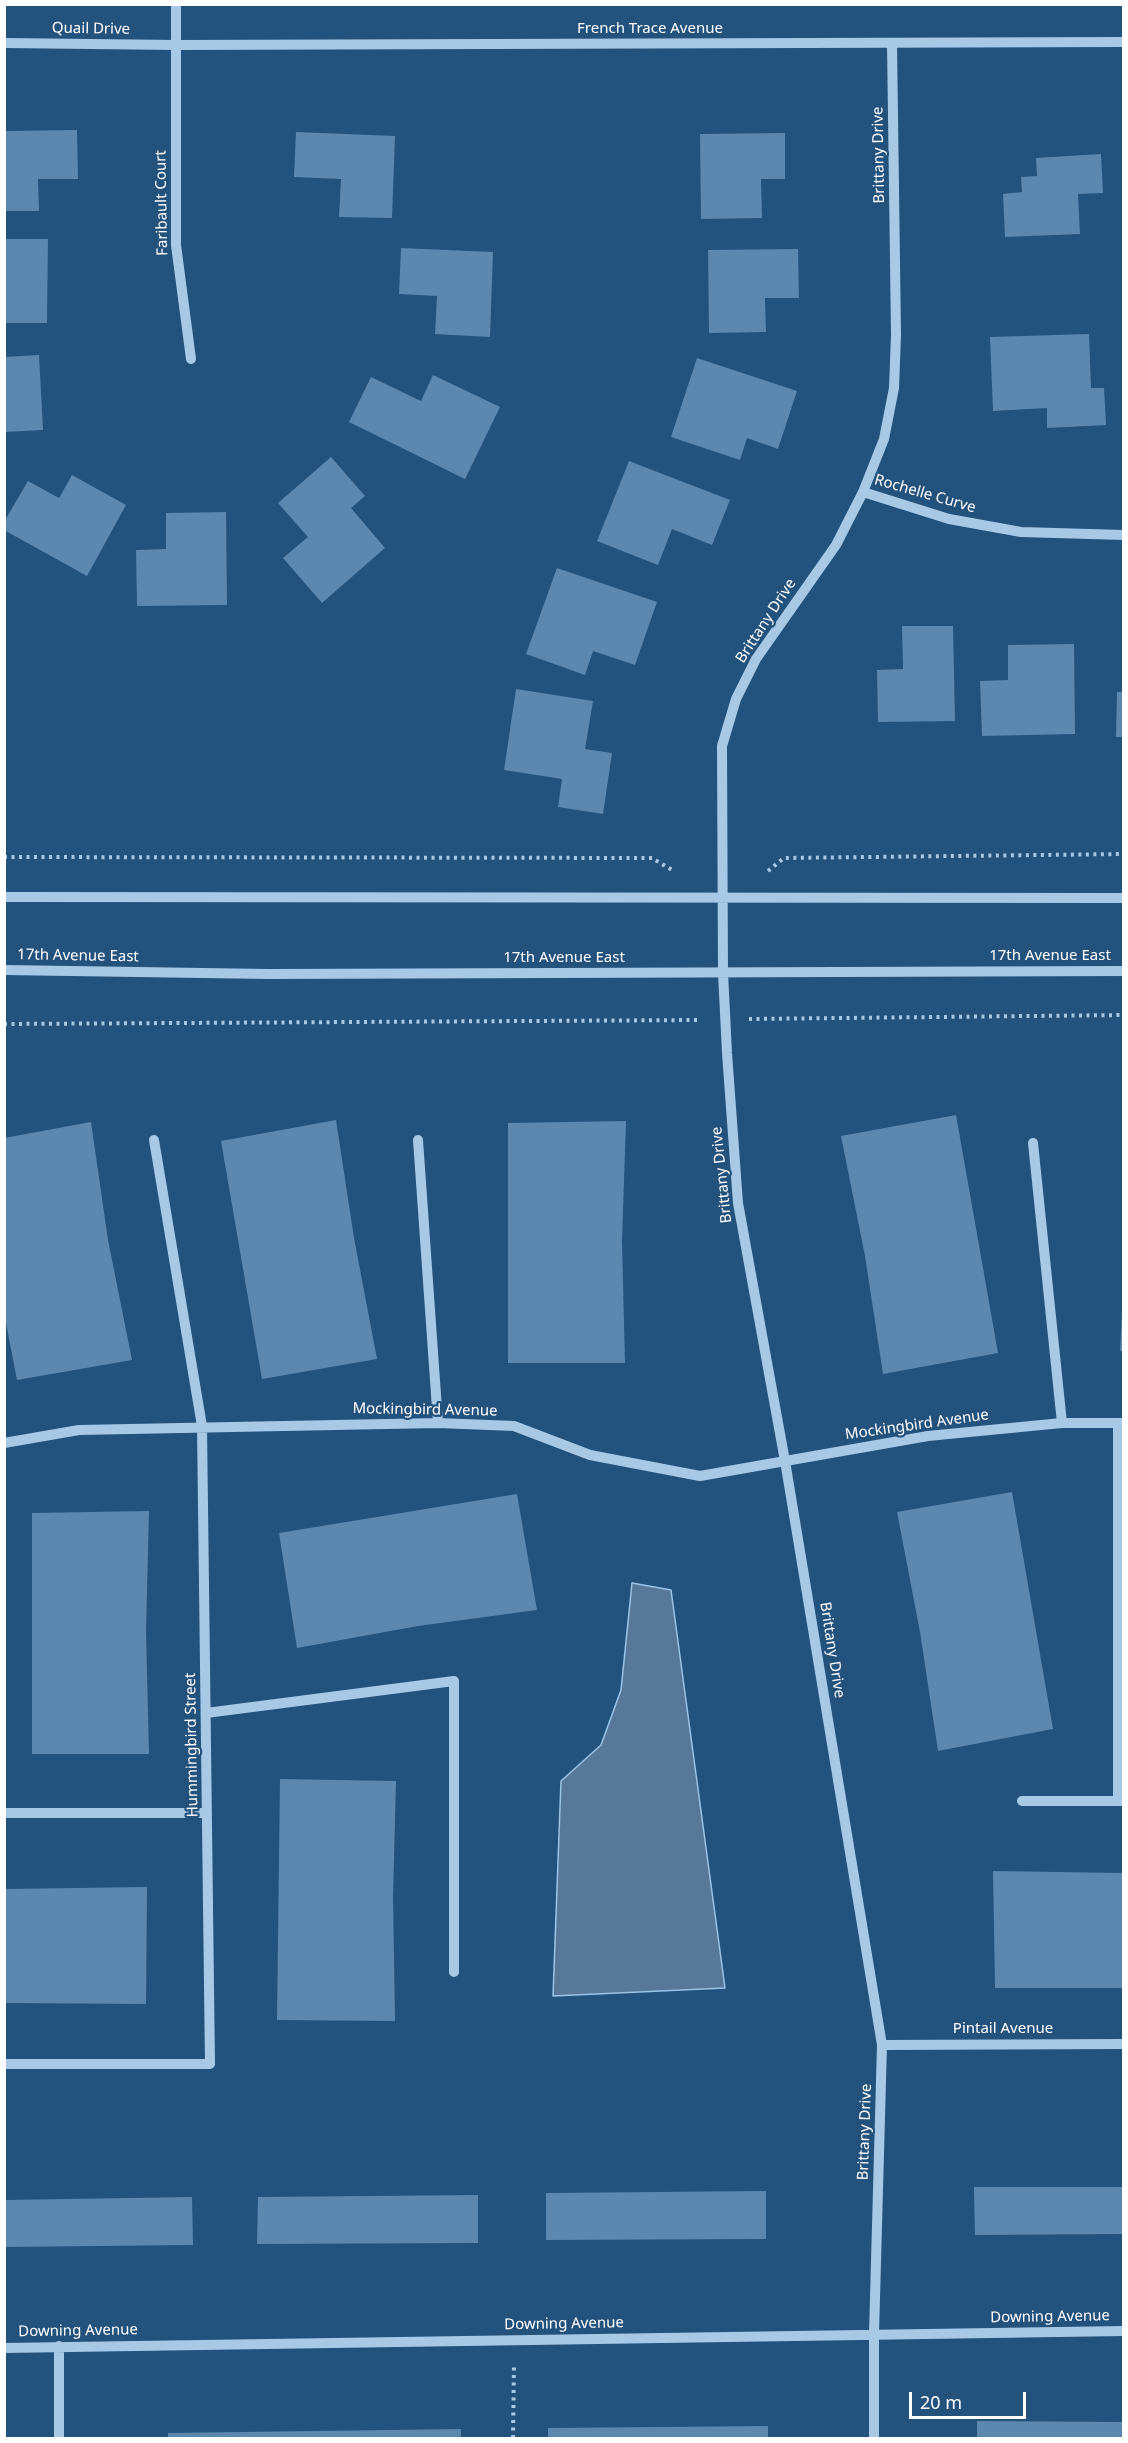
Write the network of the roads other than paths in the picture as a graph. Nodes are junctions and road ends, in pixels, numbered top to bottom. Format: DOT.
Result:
graph roads {
  1 [pos="176,4"];
  2 [pos="1124,42"];
  3 [pos="4,43"];
  4 [pos="892,43"];
  5 [pos="176,45"];
  6 [pos="191,359"];
  7 [pos="863,492"];
  8 [pos="1124,536"];
  9 [pos="4,897"];
  10 [pos="723,898"];
  11 [pos="1124,898"];
  12 [pos="4,970"];
  13 [pos="1124,971"];
  14 [pos="723,973"];
  15 [pos="154,1140"];
  16 [pos="418,1140"];
  17 [pos="1034,1143"];
  18 [pos="438,1423"];
  19 [pos="1062,1423"];
  20 [pos="1121,1423"];
  21 [pos="202,1426"];
  22 [pos="4,1443"];
  23 [pos="785,1461"];
  24 [pos="206,1713"];
  25 [pos="1022,1801"];
  26 [pos="1121,1801"];
  27 [pos="4,1813"];
  28 [pos="207,1813"];
  29 [pos="454,1972"];
  30 [pos="1124,2044"];
  31 [pos="882,2045"];
  32 [pos="4,2064"];
  33 [pos="1124,2331"];
  34 [pos="874,2334"];
  35 [pos="58,2346"];
  36 [pos="4,2348"];
  37 [pos="58,2439"];
  38 [pos="874,2439"];
  1 -- 5 [label="street, Faribault Court"];
  2 -- 4 [label="street, French Trace Avenue"];
  3 -- 5 [label="street, Quail Drive"];
  4 -- 5 [label="street, French Trace Avenue"];
  4 -- 7 [label="street, Brittany Drive"];
  5 -- 6 [label="street, Faribault Court"];
  7 -- 8 [label="street, Rochelle Curve"];
  7 -- 10 [label="street, Brittany Drive"];
  9 -- 10 [label="street"];
  10 -- 11 [label="street"];
  10 -- 14 [label="street, Brittany Drive"];
  12 -- 14 [label="street, 17th Avenue East"];
  13 -- 14 [label="street, 17th Avenue East"];
  14 -- 23 [label="street, Brittany Drive"];
  15 -- 21 [label="street, Hummingbird Street"];
  16 -- 18 [label="street"];
  17 -- 19 [label="street"];
  18 -- 21 [label="street, Mockingbird Avenue"];
  18 -- 23 [label="street, Mockingbird Avenue"];
  19 -- 20 [label="street, Mockingbird Avenue"];
  19 -- 23 [label="street, Mockingbird Avenue"];
  20 -- 26 [label="street"];
  21 -- 22 [label="street, Mockingbird Avenue"];
  21 -- 24 [label="street, Hummingbird Street"];
  23 -- 31 [label="street, Brittany Drive"];
  24 -- 28 [label="street, Hummingbird Street"];
  24 -- 29 [label="street"];
  25 -- 26 [label="street"];
  27 -- 28 [label="street"];
  28 -- 32 [label="street, Hummingbird Street"];
  30 -- 31 [label="street, Pintail Avenue"];
  31 -- 34 [label="street, Brittany Drive"];
  33 -- 34 [label="street, Downing Avenue"];
  34 -- 35 [label="street, Downing Avenue"];
  34 -- 38 [label="street, Brittany Drive"];
  35 -- 36 [label="street, Downing Avenue"];
  35 -- 37 [label="street"];
}
